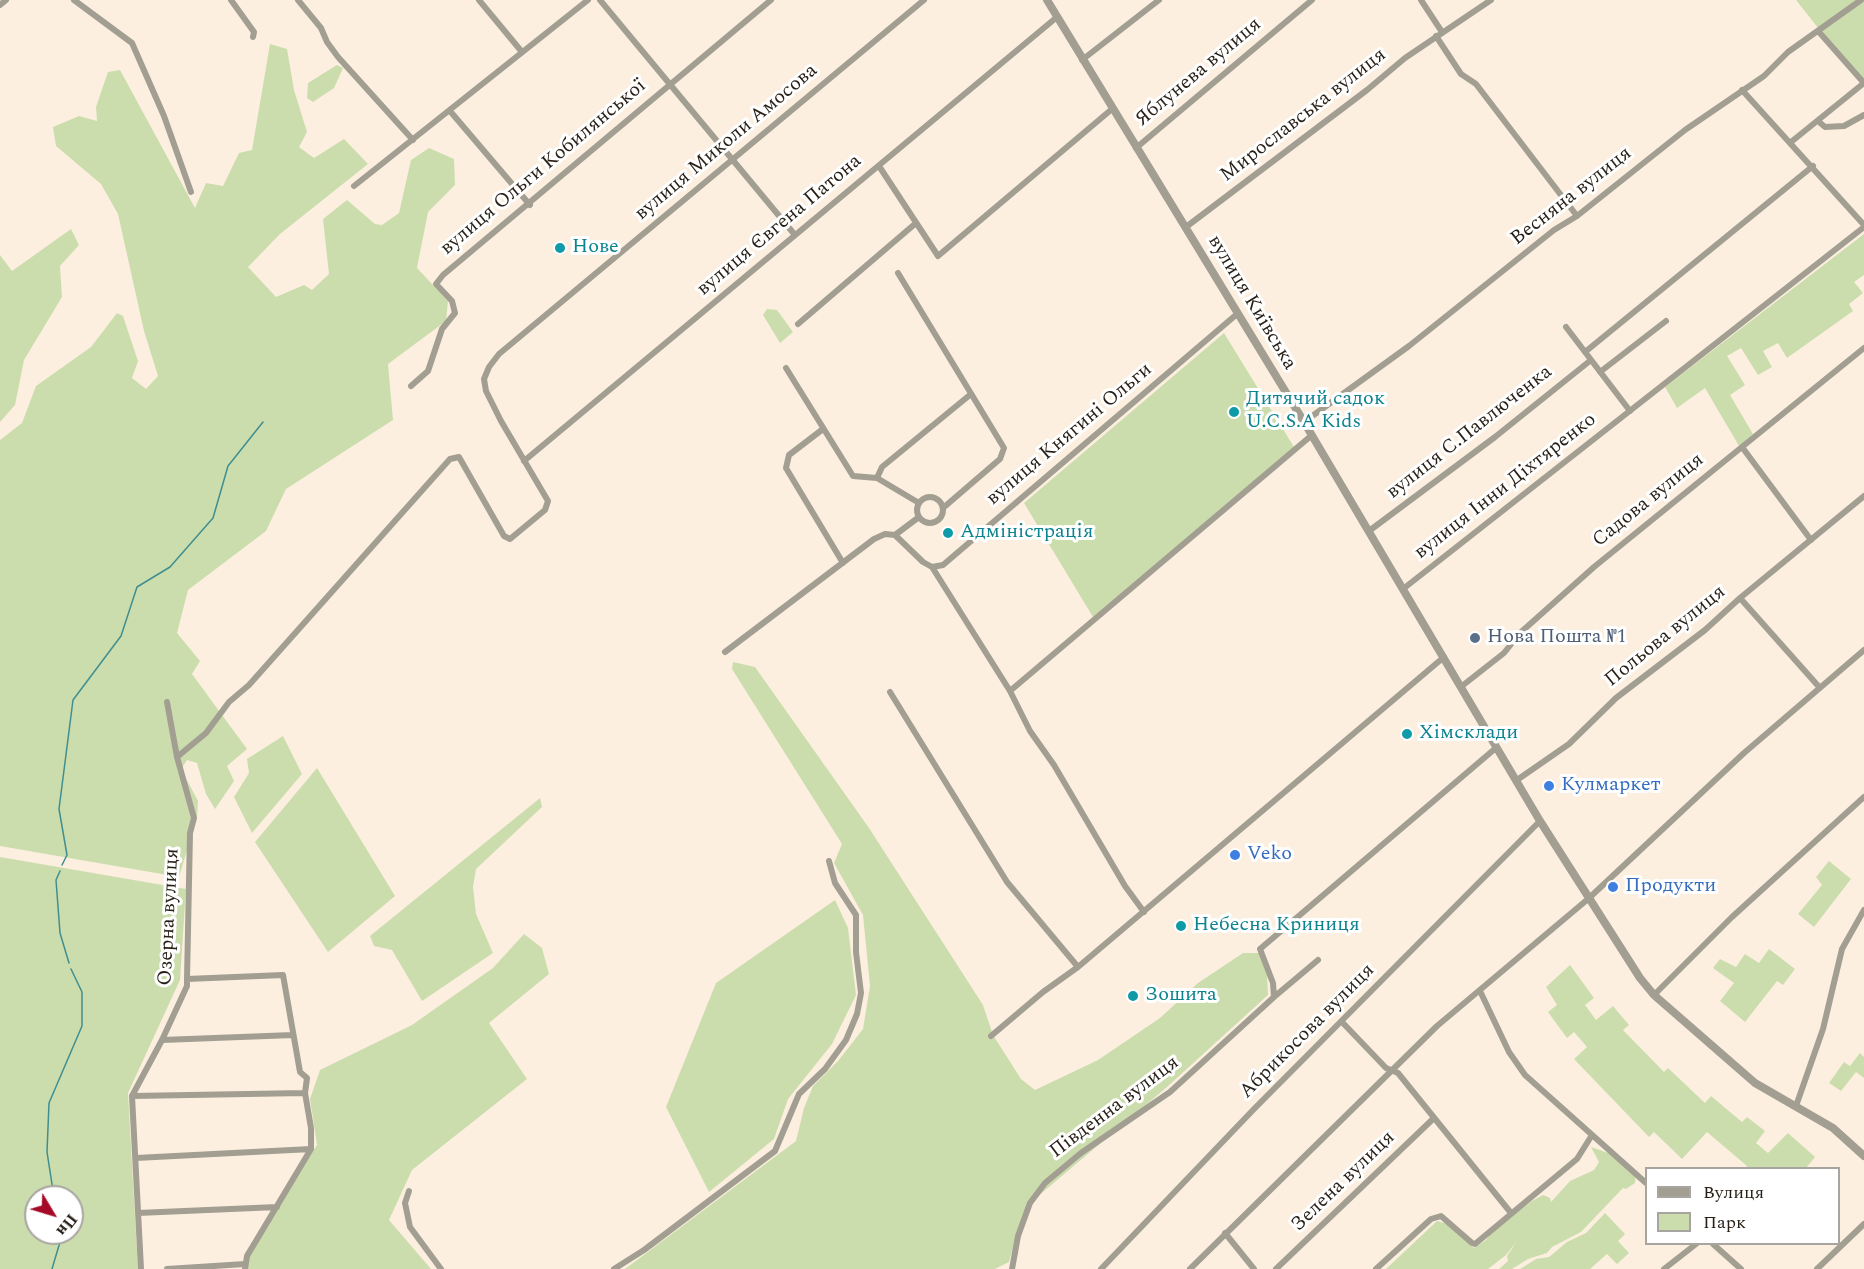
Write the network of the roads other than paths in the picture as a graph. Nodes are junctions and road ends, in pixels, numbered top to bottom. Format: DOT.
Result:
graph roads {
  1 [pos="6,0"];
  2 [pos="74,0"];
  3 [pos="231,0"];
  4 [pos="298,0"];
  5 [pos="479,0"];
  6 [pos="588,0"];
  7 [pos="600,0"];
  8 [pos="771,0"];
  9 [pos="924,0"];
  10 [pos="1047,0"];
  11 [pos="1160,0"];
  12 [pos="1312,0"];
  13 [pos="1421,0"];
  14 [pos="1491,0"];
  15 [pos="1861,0"];
  16 [pos="0,5"];
  17 [pos="1057,17"];
  18 [pos="1442,32"];
  19 [pos="1819,32"];
  20 [pos="1436,36"];
  21 [pos="253,37"];
  22 [pos="522,52"];
  23 [pos="1082,60"];
  24 [pos="670,84"];
  25 [pos="1742,90"];
  26 [pos="1112,109"];
  27 [pos="450,111"];
  28 [pos="1864,115"];
  29 [pos="1818,121"];
  30 [pos="414,140"];
  31 [pos="1791,142"];
  32 [pos="1136,148"];
  33 [pos="734,159"];
  34 [pos="879,166"];
  35 [pos="1813,166"];
  36 [pos="354,186"];
  37 [pos="191,192"];
  38 [pos="530,205"];
  39 [pos="1577,216"];
  40 [pos="916,223"];
  41 [pos="1864,226"];
  42 [pos="1186,227"];
  43 [pos="795,235"];
  44 [pos="898,273"];
  45 [pos="1237,314"];
  46 [pos="1666,321"];
  47 [pos="798,324"];
  48 [pos="1566,327"];
  49 [pos="1864,348"];
  50 [pos="1585,352"];
  51 [pos="1591,360"];
  52 [pos="786,368"];
  53 [pos="1600,372"];
  54 [pos="411,386"];
  55 [pos="971,394"];
  56 [pos="1630,411"];
  57 [pos="1304,422"];
  58 [pos="823,429"];
  59 [pos="1312,435"];
  60 [pos="1742,447"];
  61 [pos="524,461"];
  62 [pos="877,478"];
  63 [pos="1864,496"];
  64 [pos="919,503"];
  65 [pos="943,508"];
  66 [pos="919,518"];
  67 [pos="1369,531"];
  68 [pos="895,535"];
  69 [pos="1811,540"];
  70 [pos="843,563"];
  71 [pos="932,567"];
  72 [pos="1403,589"];
  73 [pos="1740,598"];
  74 [pos="1864,650"];
  75 [pos="725,652"];
  76 [pos="1444,657"];
  77 [pos="1462,686"];
  78 [pos="1820,688"];
  79 [pos="1011,691"];
  80 [pos="890,692"];
  81 [pos="167,702"];
  82 [pos="1497,747"];
  83 [pos="177,757"];
  84 [pos="1517,780"];
  85 [pos="1864,797"];
  86 [pos="1540,821"];
  87 [pos="829,861"];
  88 [pos="1588,899"];
  89 [pos="1864,910"];
  90 [pos="1144,912"];
  91 [pos="1318,960"];
  92 [pos="1078,967"];
  93 [pos="188,979"];
  94 [pos="1479,991"];
  95 [pos="1654,995"];
  96 [pos="1274,997"];
  97 [pos="1342,1022"];
  98 [pos="293,1035"];
  99 [pos="991,1036"];
  100 [pos="162,1040"];
  101 [pos="1392,1070"];
  102 [pos="305,1093"];
  103 [pos="132,1096"];
  104 [pos="1796,1106"];
  105 [pos="1434,1118"];
  106 [pos="1592,1135"];
  107 [pos="311,1149"];
  108 [pos="1864,1156"];
  109 [pos="136,1158"];
  110 [pos="1645,1182"];
  111 [pos="409,1191"];
  112 [pos="277,1206"];
  113 [pos="138,1213"];
  114 [pos="1511,1213"];
  115 [pos="1864,1224"];
  116 [pos="1225,1233"];
  117 [pos="1695,1245"];
  118 [pos="1714,1245"];
  119 [pos="245,1267"];
  120 [pos="141,1269"];
  121 [pos="167,1269"];
  122 [pos="441,1269"];
  123 [pos="614,1269"];
  124 [pos="1012,1269"];
  125 [pos="1101,1269"];
  126 [pos="1190,1269"];
  127 [pos="1254,1269"];
  128 [pos="1276,1269"];
  129 [pos="1376,1269"];
  130 [pos="1664,1269"];
  131 [pos="1741,1269"];
  132 [pos="1817,1269"];
  1 -- 16 [label="street"];
  2 -- 37 [label="street"];
  3 -- 21 [label="street"];
  4 -- 30 [label="street"];
  5 -- 22 [label="street"];
  6 -- 22 [label="street"];
  7 -- 24 [label="street"];
  8 -- 24 [label="street, вулиця Ольги Кобилянської"];
  9 -- 33 [label="street, вулиця Миколи Амосова"];
  10 -- 17 [label="street, вулиця Київська"];
  11 -- 23 [label="street"];
  12 -- 32 [label="street, Яблунева вулиця"];
  13 -- 18 [label="street"];
  14 -- 18 [label="street, Мирославська вулиця"];
  15 -- 19 [label="street, Весняна вулиця"];
  17 -- 23 [label="street, вулиця Київська"];
  17 -- 34 [label="street, вулиця Євгена Патона"];
  18 -- 20 [label="street, Мирославська вулиця"];
  19 -- 25 [label="street, Весняна вулиця"];
  19 -- 29 [label="street"];
  20 -- 39 [label="street"];
  20 -- 42 [label="street, Мирославська вулиця"];
  22 -- 27 [label="street"];
  23 -- 26 [label="street, вулиця Київська"];
  24 -- 33 [label="street"];
  24 -- 38 [label="street, вулиця Ольги Кобилянської"];
  25 -- 31 [label="street"];
  25 -- 39 [label="street, Весняна вулиця"];
  26 -- 32 [label="street, вулиця Київська"];
  26 -- 40 [label="street"];
  27 -- 30 [label="street"];
  27 -- 38 [label="street"];
  28 -- 29 [label="street"];
  29 -- 31 [label="street"];
  30 -- 36 [label="street"];
  31 -- 35 [label="street"];
  32 -- 42 [label="street, вулиця Київська"];
  33 -- 43 [label="street"];
  33 -- 61 [label="street, вулиця Миколи Амосова"];
  34 -- 40 [label="street"];
  34 -- 43 [label="street, вулиця Євгена Патона"];
  35 -- 41 [label="street"];
  35 -- 50 [label="street"];
  38 -- 54 [label="street, вулиця Ольги Кобилянської"];
  39 -- 57 [label="street, Весняна вулиця"];
  40 -- 47 [label="street"];
  41 -- 56 [label="street, вулиця Інни Діхтяренко"];
  42 -- 45 [label="street, вулиця Київська"];
  43 -- 61 [label="street, вулиця Євгена Патона"];
  44 -- 55 [label="street"];
  45 -- 57 [label="street, вулиця Київська"];
  45 -- 71 [label="street, вулиця Княгині Ольги"];
  46 -- 53 [label="street"];
  48 -- 50 [label="street"];
  49 -- 60 [label="street, Садова вулиця"];
  50 -- 51 [label="street"];
  51 -- 53 [label="street"];
  51 -- 67 [label="street, вулиця С.Павлюченка"];
  52 -- 58 [label="street"];
  53 -- 56 [label="street"];
  55 -- 62 [label="street"];
  55 -- 65 [label="street"];
  56 -- 72 [label="street, вулиця Інни Діхтяренко"];
  57 -- 59 [label="street, вулиця Київська"];
  58 -- 62 [label="street"];
  58 -- 70 [label="street"];
  59 -- 67 [label="street, вулиця Київська"];
  59 -- 79 [label="street"];
  60 -- 69 [label="street"];
  60 -- 77 [label="street, Садова вулиця"];
  61 -- 83 [label="street"];
  62 -- 64 [label="street"];
  63 -- 69 [label="street, Польова вулиця"];
  64 -- 65 [label="street"];
  64 -- 66 [label="street"];
  65 -- 66 [label="street"];
  66 -- 68 [label="street"];
  67 -- 72 [label="street, вулиця Київська"];
  68 -- 70 [label="street"];
  68 -- 71 [label="street"];
  69 -- 73 [label="street, Польова вулиця"];
  70 -- 75 [label="street"];
  71 -- 79 [label="street"];
  72 -- 76 [label="street, вулиця Київська"];
  73 -- 78 [label="street"];
  73 -- 84 [label="street, Польова вулиця"];
  74 -- 78 [label="street"];
  76 -- 77 [label="street, вулиця Київська"];
  76 -- 90 [label="street"];
  77 -- 82 [label="street, вулиця Київська"];
  78 -- 88 [label="street"];
  79 -- 90 [label="street"];
  80 -- 92 [label="street"];
  81 -- 83 [label="street, Озерна вулиця"];
  82 -- 84 [label="street, вулиця Київська"];
  82 -- 96 [label="street"];
  83 -- 93 [label="street, Озерна вулиця"];
  84 -- 86 [label="street, вулиця Київська"];
  85 -- 95 [label="street"];
  86 -- 88 [label="street, вулиця Київська"];
  86 -- 97 [label="street, Абрикосова вулиця"];
  87 -- 123 [label="street"];
  88 -- 94 [label="street"];
  88 -- 95 [label="street, вулиця Київська"];
  89 -- 104 [label="street"];
  90 -- 92 [label="street"];
  91 -- 96 [label="street, Південна вулиця"];
  92 -- 99 [label="street"];
  93 -- 98 [label="street"];
  93 -- 100 [label="street, Озерна вулиця"];
  94 -- 101 [label="street"];
  94 -- 106 [label="street"];
  95 -- 104 [label="street, вулиця Київська"];
  96 -- 124 [label="street, Південна вулиця"];
  97 -- 101 [label="street"];
  97 -- 125 [label="street, Абрикосова вулиця"];
  98 -- 100 [label="street"];
  98 -- 102 [label="street"];
  100 -- 103 [label="street, Озерна вулиця"];
  101 -- 105 [label="street"];
  101 -- 116 [label="street"];
  102 -- 103 [label="street"];
  102 -- 107 [label="street"];
  103 -- 109 [label="street"];
  104 -- 108 [label="street, вулиця Київська"];
  105 -- 114 [label="street"];
  105 -- 128 [label="street, Зелена вулиця"];
  106 -- 110 [label="street"];
  106 -- 114 [label="street"];
  107 -- 109 [label="street"];
  107 -- 112 [label="street"];
  109 -- 113 [label="street"];
  111 -- 122 [label="street"];
  112 -- 113 [label="street"];
  112 -- 119 [label="street"];
  113 -- 120 [label="street"];
  114 -- 129 [label="street"];
  115 -- 132 [label="street"];
  116 -- 126 [label="street"];
  116 -- 127 [label="street"];
  117 -- 130 [label="street"];
  118 -- 131 [label="street"];
  119 -- 121 [label="street"];
}
